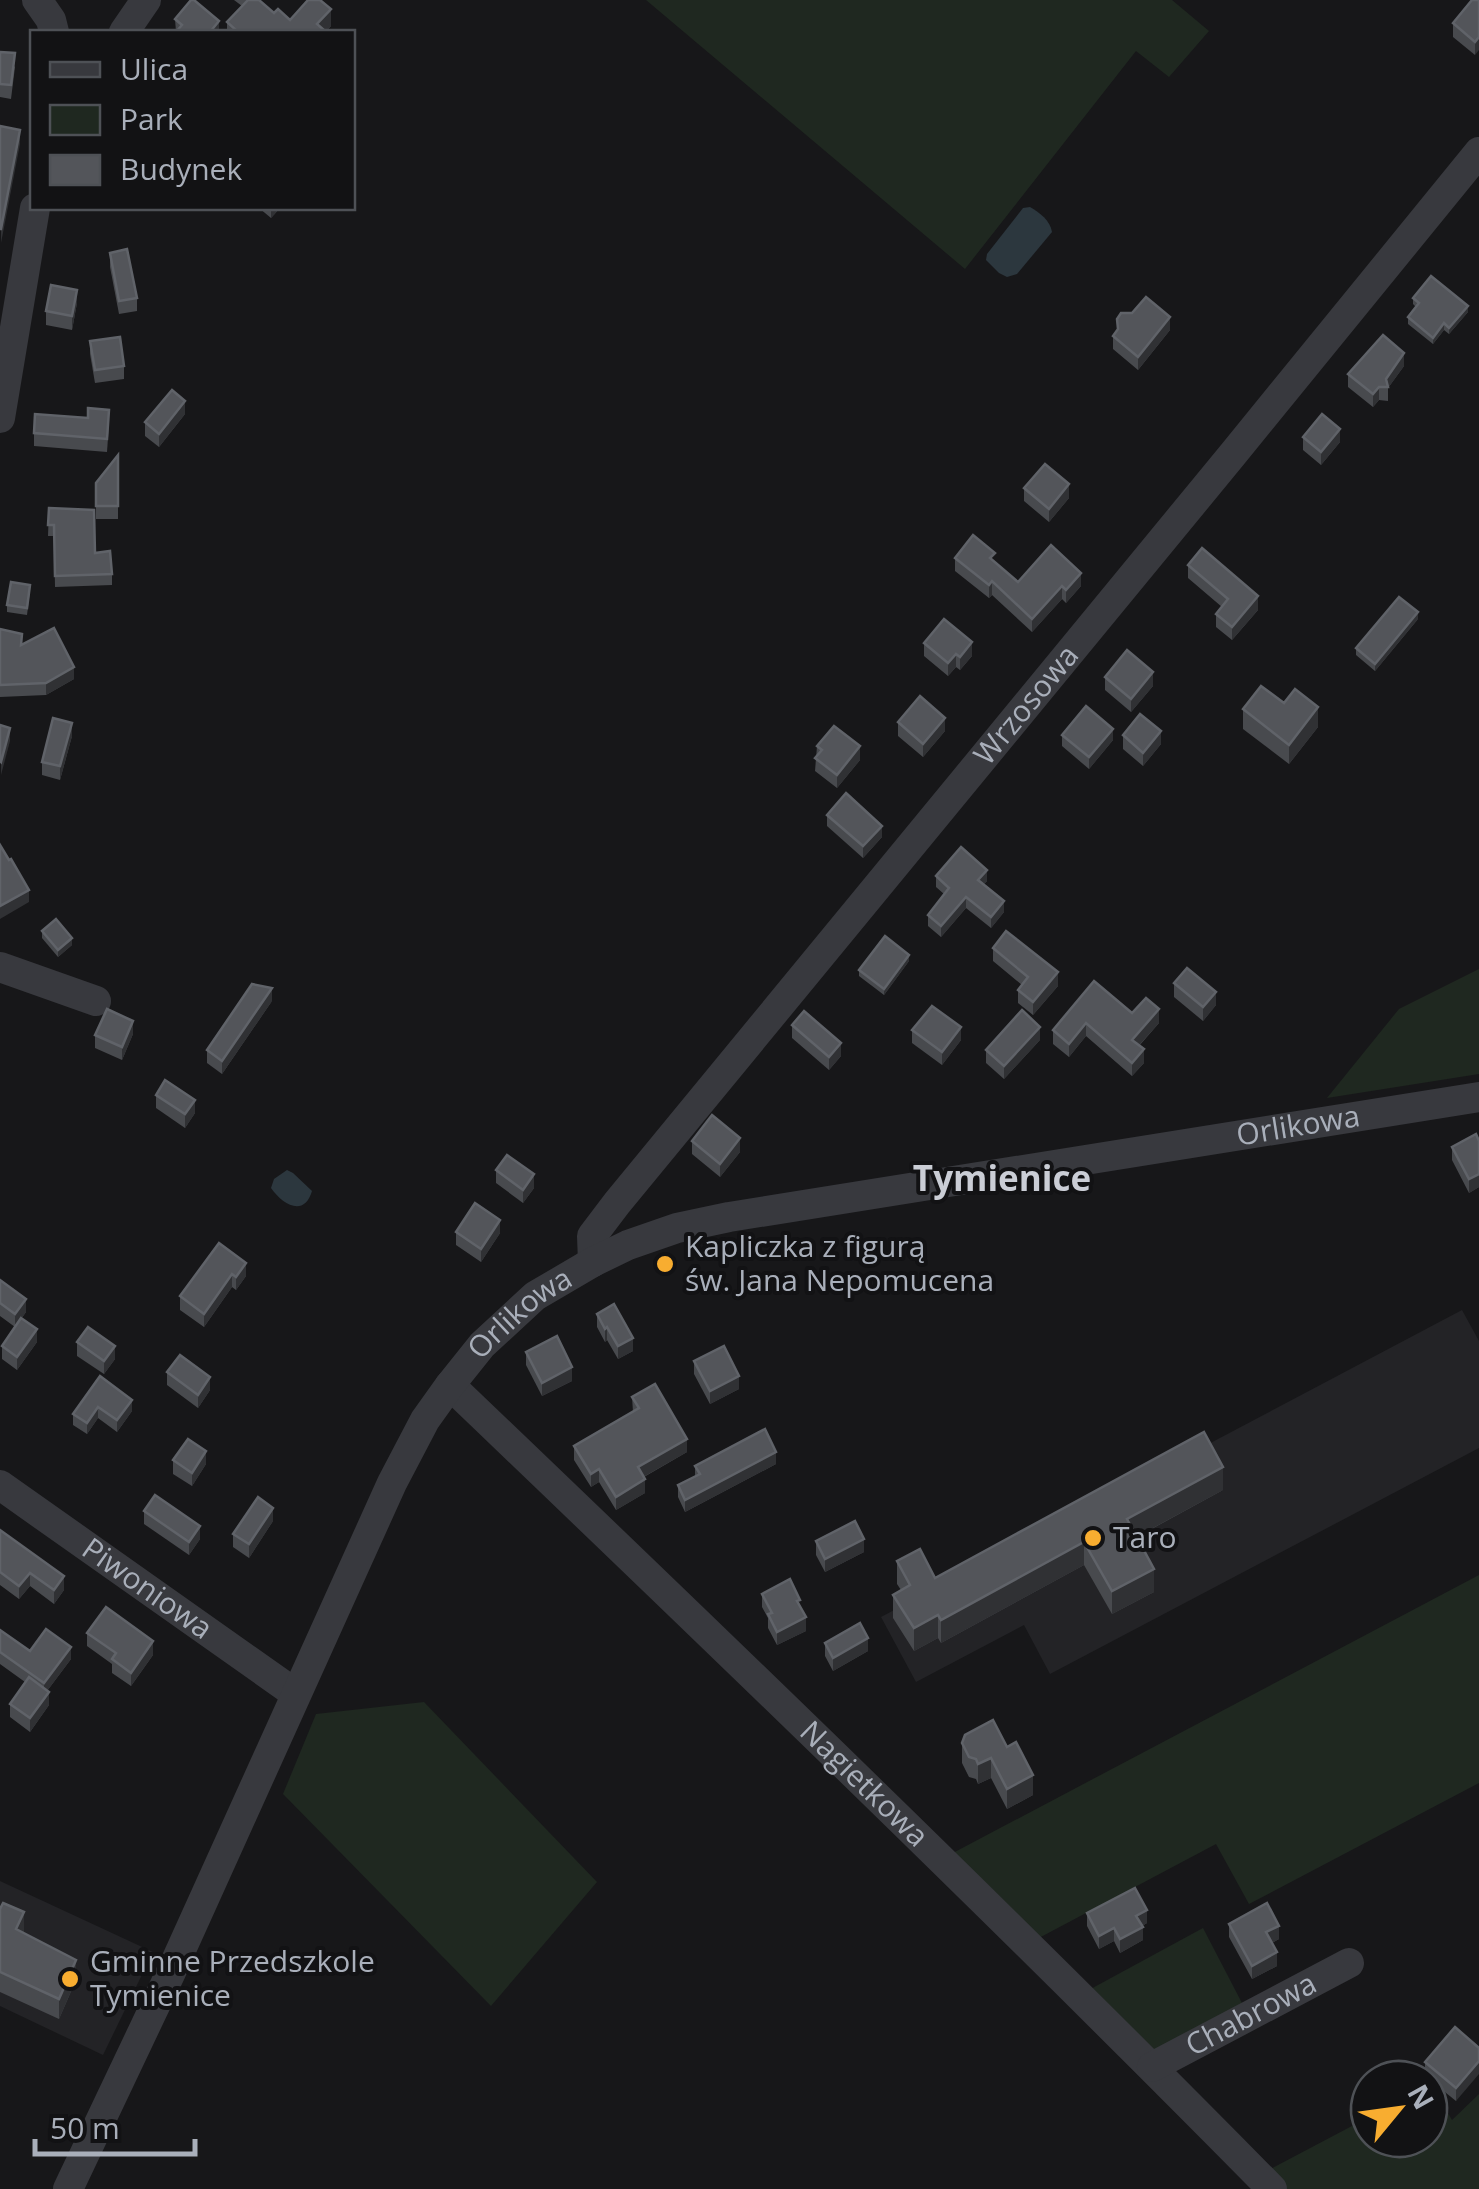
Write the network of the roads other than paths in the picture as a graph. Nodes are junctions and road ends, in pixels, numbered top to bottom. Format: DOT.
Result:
graph roads {
  1 [pos="38,0"];
  2 [pos="146,0"];
  3 [pos="54,30"];
  4 [pos="125,30"];
  5 [pos="1479,152"];
  6 [pos="35,210"];
  7 [pos="0,418"];
  8 [pos="0,967"];
  9 [pos="96,1000"];
  10 [pos="1479,1097"];
  11 [pos="592,1262"];
  12 [pos="450,1385"];
  13 [pos="0,1484"];
  14 [pos="296,1694"];
  15 [pos="1349,1963"];
  16 [pos="1152,2067"];
  17 [pos="68,2189"];
  18 [pos="1272,2189"];
  1 -- 3 [label="street"];
  2 -- 4 [label="street"];
  5 -- 11 [label="street, Wrzosowa"];
  6 -- 7 [label="street"];
  8 -- 9 [label="street"];
  10 -- 11 [label="street, Orlikowa"];
  11 -- 12 [label="street, Orlikowa"];
  12 -- 14 [label="street, Orlikowa"];
  12 -- 16 [label="street, Nagietkowa"];
  13 -- 14 [label="street, Piwoniowa"];
  14 -- 17 [label="street, Orlikowa"];
  15 -- 16 [label="street, Chabrowa"];
  16 -- 18 [label="street, Nagietkowa"];
}
